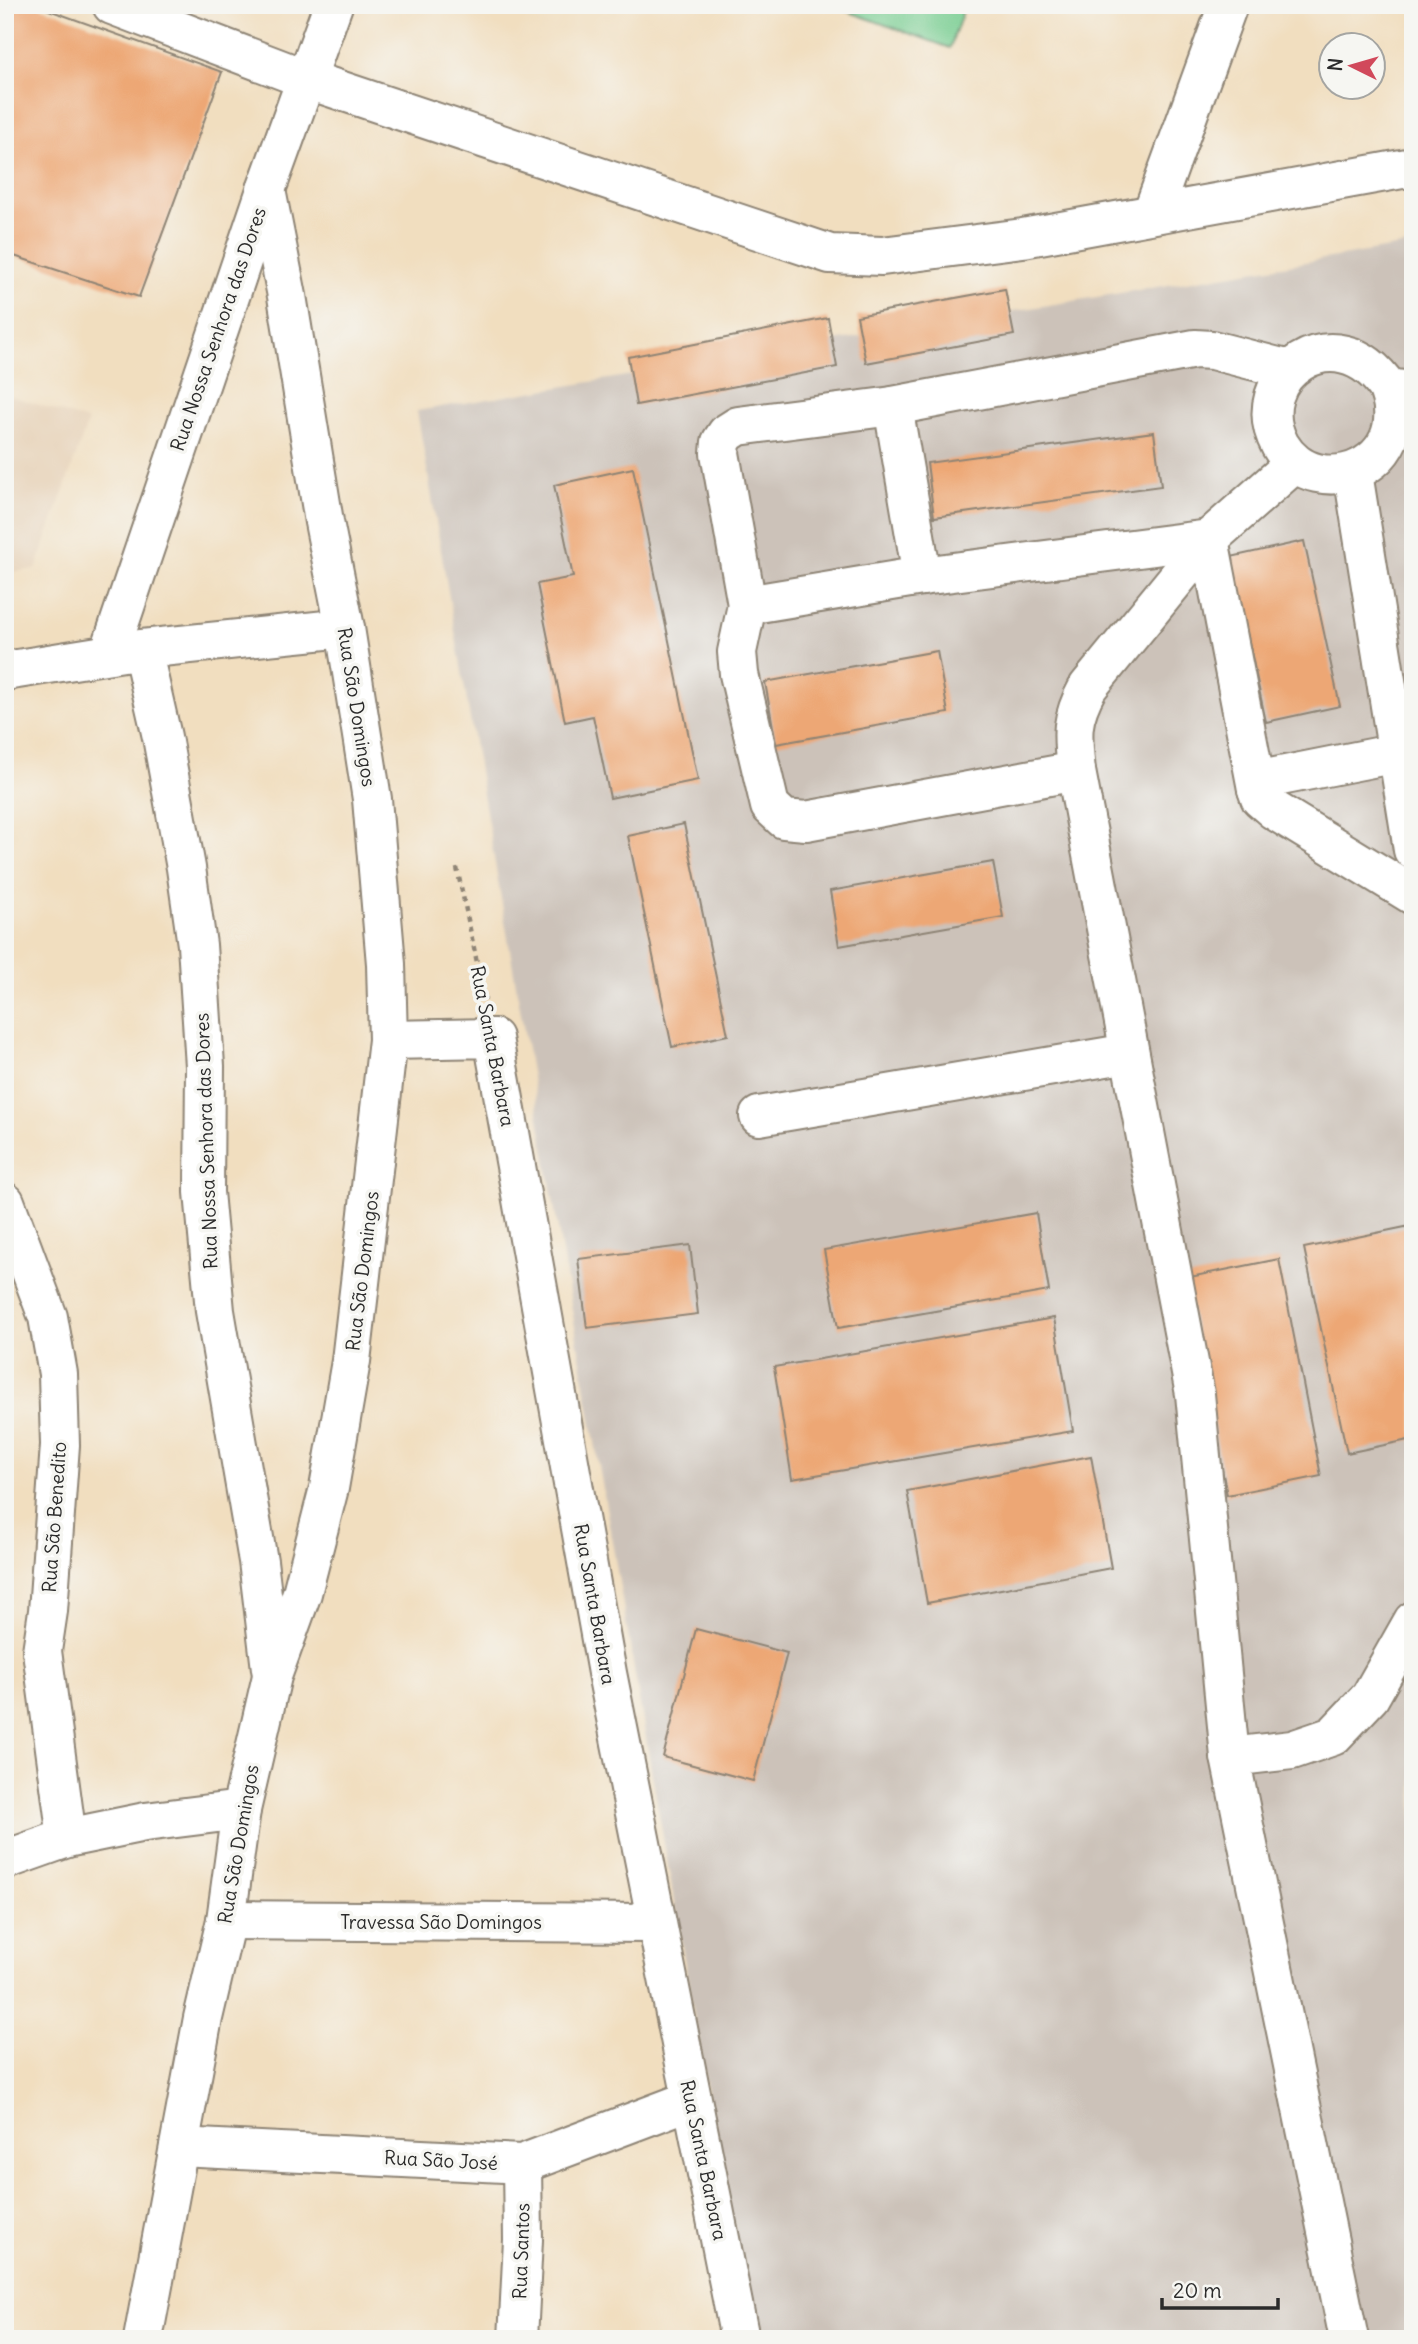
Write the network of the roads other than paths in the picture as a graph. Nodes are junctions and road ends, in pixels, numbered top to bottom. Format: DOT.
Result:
graph roads {
  1 [pos="112,5"];
  2 [pos="333,5"];
  3 [pos="1228,5"];
  4 [pos="306,79"];
  5 [pos="1413,167"];
  6 [pos="266,190"];
  7 [pos="1152,215"];
  8 [pos="1290,370"];
  9 [pos="1400,389"];
  10 [pos="893,406"];
  11 [pos="1403,428"];
  12 [pos="1295,463"];
  13 [pos="1353,473"];
  14 [pos="1209,539"];
  15 [pos="922,576"];
  16 [pos="747,605"];
  17 [pos="345,628"];
  18 [pos="126,652"];
  19 [pos="5,671"];
  20 [pos="1398,753"];
  21 [pos="1076,771"];
  22 [pos="1257,789"];
  23 [pos="1413,850"];
  24 [pos="1413,895"];
  25 [pos="388,1040"];
  26 [pos="1129,1053"];
  27 [pos="759,1116"];
  28 [pos="5,1202"];
  29 [pos="1413,1621"];
  30 [pos="272,1676"];
  31 [pos="1230,1757"];
  32 [pos="241,1810"];
  33 [pos="67,1838"];
  34 [pos="7,1854"];
  35 [pos="226,1920"];
  36 [pos="656,1923"];
  37 [pos="691,2100"];
  38 [pos="179,2147"];
  39 [pos="522,2164"];
  40 [pos="143,2339"];
  41 [pos="518,2339"];
  42 [pos="740,2339"];
  43 [pos="1349,2339"];
  1 -- 4 [label="street"];
  2 -- 4 [label="street, Rua Nossa Senhora das Dores"];
  3 -- 7 [label="street"];
  4 -- 6 [label="street, Rua Nossa Senhora das Dores"];
  4 -- 7 [label="street"];
  5 -- 7 [label="street"];
  6 -- 17 [label="street, Rua São Domingos"];
  6 -- 18 [label="street, Rua Nossa Senhora das Dores"];
  8 -- 9 [label="street"];
  8 -- 10 [label="street"];
  8 -- 12 [label="street"];
  9 -- 11 [label="street"];
  10 -- 15 [label="street"];
  10 -- 16 [label="street"];
  11 -- 13 [label="street"];
  12 -- 13 [label="street"];
  12 -- 14 [label="street"];
  13 -- 20 [label="street"];
  14 -- 15 [label="street"];
  14 -- 21 [label="street"];
  14 -- 22 [label="street"];
  15 -- 16 [label="street"];
  16 -- 21 [label="street"];
  17 -- 18 [label="street"];
  17 -- 25 [label="street, Rua São Domingos"];
  18 -- 19 [label="street"];
  18 -- 30 [label="street, Rua Nossa Senhora das Dores"];
  20 -- 22 [label="street"];
  20 -- 23 [label="street"];
  21 -- 26 [label="street"];
  22 -- 24 [label="street"];
  25 -- 30 [label="street, Rua São Domingos"];
  25 -- 36 [label="street, Rua Santa Barbara"];
  26 -- 27 [label="street"];
  26 -- 31 [label="street"];
  28 -- 33 [label="street, Rua São Benedito"];
  29 -- 31 [label="street"];
  30 -- 32 [label="street, Rua São Domingos"];
  31 -- 43 [label="street"];
  32 -- 33 [label="street"];
  32 -- 35 [label="street, Rua São Domingos"];
  33 -- 34 [label="street"];
  35 -- 36 [label="street, Travessa São Domingos"];
  35 -- 38 [label="street, Rua São Domingos"];
  36 -- 37 [label="street, Rua Santa Barbara"];
  37 -- 39 [label="street, Rua São José"];
  37 -- 42 [label="street, Rua Santa Barbara"];
  38 -- 39 [label="street, Rua São José"];
  38 -- 40 [label="street, Rua São Domingos"];
  39 -- 41 [label="street, Rua Santos"];
}
